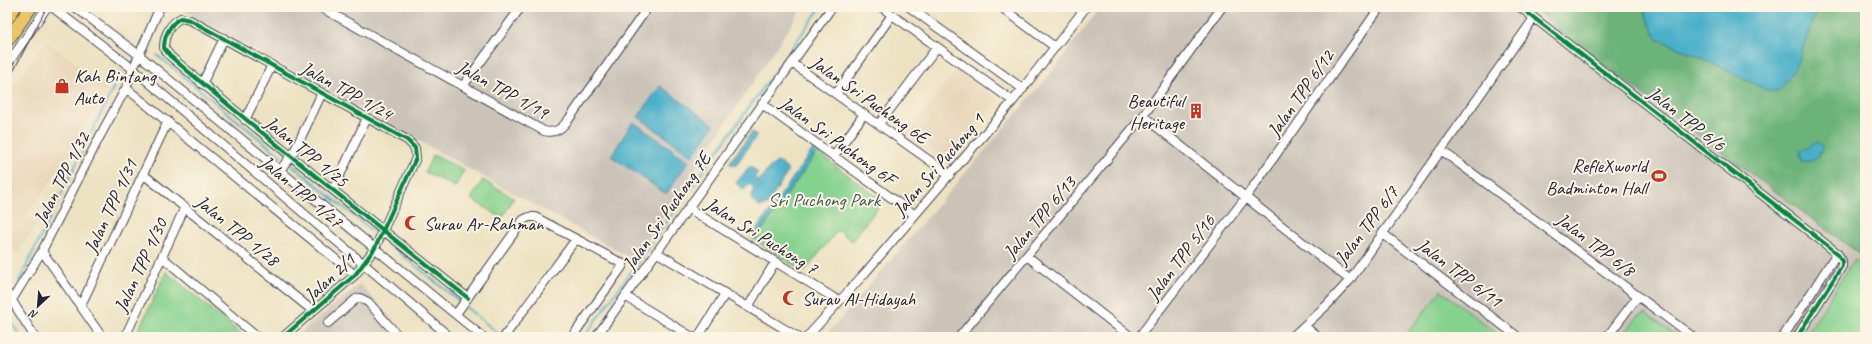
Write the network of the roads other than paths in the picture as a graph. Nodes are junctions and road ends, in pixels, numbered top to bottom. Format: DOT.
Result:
graph roads {
  1 [pos="15,7"];
  2 [pos="31,7"];
  3 [pos="47,7"];
  4 [pos="52,7"];
  5 [pos="75,7"];
  6 [pos="160,7"];
  7 [pos="320,7"];
  8 [pos="648,7"];
  9 [pos="832,7"];
  10 [pos="881,7"];
  11 [pos="909,7"];
  12 [pos="1001,7"];
  13 [pos="1086,7"];
  14 [pos="1222,7"];
  15 [pos="1380,7"];
  16 [pos="1520,7"];
  17 [pos="517,8"];
  18 [pos="892,15"];
  19 [pos="184,18"];
  20 [pos="1534,18"];
  21 [pos="7,19"];
  22 [pos="224,38"];
  23 [pos="7,41"];
  24 [pos="936,46"];
  25 [pos="1055,47"];
  26 [pos="139,55"];
  27 [pos="792,63"];
  28 [pos="7,65"];
  29 [pos="272,65"];
  30 [pos="133,69"];
  31 [pos="202,84"];
  32 [pos="463,86"];
  33 [pos="126,88"];
  34 [pos="1023,89"];
  35 [pos="322,92"];
  36 [pos="836,94"];
  37 [pos="1013,101"];
  38 [pos="762,104"];
  39 [pos="864,114"];
  40 [pos="1142,116"];
  41 [pos="367,118"];
  42 [pos="245,120"];
  43 [pos="168,121"];
  44 [pos="879,124"];
  45 [pos="1441,150"];
  46 [pos="291,156"];
  47 [pos="834,156"];
  48 [pos="280,170"];
  49 [pos="143,174"];
  50 [pos="950,175"];
  51 [pos="333,190"];
  52 [pos="1246,197"];
  53 [pos="185,208"];
  54 [pos="688,208"];
  55 [pos="915,215"];
  56 [pos="384,230"];
  57 [pos="1382,234"];
  58 [pos="576,239"];
  59 [pos="375,248"];
  60 [pos="42,251"];
  61 [pos="656,252"];
  62 [pos="1837,253"];
  63 [pos="1027,256"];
  64 [pos="162,257"];
  65 [pos="775,262"];
  66 [pos="364,265"];
  67 [pos="355,275"];
  68 [pos="1350,280"];
  69 [pos="725,294"];
  70 [pos="625,296"];
  71 [pos="1638,296"];
  72 [pos="10,297"];
  73 [pos="468,298"];
  74 [pos="839,301"];
  75 [pos="81,305"];
  76 [pos="748,307"];
  77 [pos="313,311"];
  78 [pos="456,314"];
  79 [pos="328,323"];
  80 [pos="1304,326"];
  81 [pos="285,336"];
  82 [pos="480,336"];
  83 [pos="35,337"];
  84 [pos="102,337"];
  85 [pos="125,337"];
  86 [pos="257,337"];
  87 [pos="399,337"];
  88 [pos="450,337"];
  89 [pos="504,337"];
  90 [pos="572,337"];
  91 [pos="596,337"];
  92 [pos="692,337"];
  93 [pos="698,337"];
  94 [pos="798,337"];
  95 [pos="807,337"];
  96 [pos="959,337"];
  97 [pos="1131,337"];
  98 [pos="1139,337"];
  99 [pos="1292,337"];
  100 [pos="1318,337"];
  101 [pos="1518,337"];
  102 [pos="1607,337"];
  103 [pos="1693,337"];
  104 [pos="1783,337"];
  105 [pos="1797,337"];
  1 -- 21 [label="highway"];
  2 -- 23 [label="highway"];
  3 -- 28 [label="street"];
  4 -- 30 [label="street, Jalan TPP 1/27"];
  5 -- 26 [label="street, Jalan TPP 1/27"];
  6 -- 26 [label="street, Jalan TPP 1/32"];
  7 -- 32 [label="street, Jalan TPP 1/19"];
  8 -- 32 [label="street, Jalan TPP 1/19"];
  9 -- 27 [label="street, Jalan Sri Puchong 7E"];
  10 -- 18 [label="street"];
  11 -- 34 [label="street"];
  12 -- 25 [label="street"];
  13 -- 25 [label="street, Jalan Sri Puchong 1"];
  14 -- 40 [label="street, Jalan TPP 6/13"];
  15 -- 52 [label="street, Jalan TPP 6/12"];
  16 -- 20 [label="street, Jalan TPP 6/6"];
  17 -- 32 [label="street"];
  18 -- 24 [label="street"];
  18 -- 36 [label="street"];
  19 -- 22 [label="street, Jalan TPP 1/24"];
  19 -- 31 [label="street, Jalan TPP 1/25"];
  20 -- 45 [label="street, Jalan TPP 6/7"];
  20 -- 62 [label="street, Jalan TPP 6/6"];
  22 -- 29 [label="street, Jalan TPP 1/24"];
  22 -- 31 [label="street"];
  24 -- 37 [label="street"];
  24 -- 44 [label="street"];
  25 -- 34 [label="street, Jalan Sri Puchong 1"];
  26 -- 30 [label="street, Jalan TPP 1/32"];
  26 -- 48 [label="street, Jalan TPP 1/27"];
  27 -- 36 [label="street, Jalan Sri Puchong 6E"];
  27 -- 38 [label="street, Jalan Sri Puchong 7E"];
  29 -- 35 [label="street, Jalan TPP 1/24"];
  29 -- 42 [label="street"];
  30 -- 33 [label="street, Jalan TPP 1/32"];
  30 -- 66 [label="street, Jalan TPP 1/27"];
  31 -- 42 [label="street, Jalan TPP 1/25"];
  33 -- 43 [label="street, Jalan TPP 1/27"];
  33 -- 60 [label="street, Jalan TPP 1/32"];
  34 -- 37 [label="street, Jalan Sri Puchong 1"];
  35 -- 41 [label="street, Jalan TPP 1/24"];
  35 -- 46 [label="street"];
  36 -- 39 [label="street, Jalan Sri Puchong 6E"];
  37 -- 50 [label="street, Jalan Sri Puchong 1"];
  38 -- 47 [label="street, Jalan Sri Puchong 6F"];
  38 -- 54 [label="street, Jalan Sri Puchong 7E"];
  39 -- 44 [label="street, Jalan Sri Puchong 6E"];
  39 -- 47 [label="street"];
  40 -- 52 [label="street, Jalan TPP 6/7"];
  40 -- 63 [label="street, Jalan TPP 6/13"];
  41 -- 51 [label="street"];
  41 -- 56 [label="street, Jalan TPP 1/24"];
  42 -- 46 [label="street, Jalan TPP 1/25"];
  43 -- 49 [label="street, Jalan TPP 1/31"];
  43 -- 67 [label="street, Jalan TPP 1/27"];
  44 -- 50 [label="street, Jalan Sri Puchong 6E"];
  45 -- 57 [label="street, Jalan TPP 6/7"];
  45 -- 71 [label="street, Jalan TPP 6/8"];
  46 -- 48 [label="street"];
  46 -- 51 [label="street, Jalan TPP 1/25"];
  47 -- 55 [label="street, Jalan Sri Puchong 6F"];
  48 -- 59 [label="street, Jalan TPP 1/27"];
  49 -- 53 [label="street, Jalan TPP 1/28"];
  49 -- 75 [label="street, Jalan TPP 1/31"];
  50 -- 55 [label="street, Jalan Sri Puchong 1"];
  51 -- 56 [label="street, Jalan TPP 1/25"];
  52 -- 68 [label="street, Jalan TPP 6/7"];
  52 -- 98 [label="street, Jalan TPP 5/16"];
  53 -- 64 [label="street, Jalan TPP 1/30"];
  53 -- 77 [label="street, Jalan TPP 1/28"];
  54 -- 61 [label="street, Jalan Sri Puchong 7E"];
  54 -- 65 [label="street, Jalan Sri Puchong 7"];
  55 -- 74 [label="street, Jalan Sri Puchong 1"];
  56 -- 59 [label="street, Jalan 2/1"];
  56 -- 73 [label="street, Jalan TPP 1/25"];
  57 -- 68 [label="street, Jalan TPP 6/7"];
  57 -- 101 [label="street, Jalan TPP 6/11"];
  58 -- 73 [label="street"];
  58 -- 89 [label="street"];
  58 -- 90 [label="street"];
  59 -- 66 [label="street, Jalan 2/1"];
  59 -- 78 [label="street, Jalan TPP 1/27"];
  60 -- 72 [label="street, Jalan TPP 1/32"];
  60 -- 75 [label="street"];
  61 -- 69 [label="street"];
  61 -- 70 [label="street, Jalan Sri Puchong 7E"];
  62 -- 104 [label="street"];
  62 -- 105 [label="street"];
  63 -- 96 [label="street, Jalan TPP 6/13"];
  63 -- 97 [label="street"];
  64 -- 85 [label="street, Jalan TPP 1/30"];
  64 -- 86 [label="street"];
  65 -- 74 [label="street, Jalan Sri Puchong 7"];
  65 -- 76 [label="street"];
  66 -- 67 [label="street, Jalan 2/1"];
  66 -- 88 [label="street, Jalan TPP 1/27"];
  67 -- 77 [label="street, Jalan 2/1"];
  68 -- 80 [label="street"];
  69 -- 76 [label="street"];
  69 -- 93 [label="street"];
  70 -- 91 [label="street, Jalan Sri Puchong 7E"];
  70 -- 92 [label="street"];
  71 -- 102 [label="street"];
  71 -- 103 [label="street, Jalan TPP 6/8"];
  72 -- 83 [label="street"];
  73 -- 78 [label="street"];
  74 -- 95 [label="street, Jalan Sri Puchong 1"];
  75 -- 84 [label="street"];
  76 -- 94 [label="street"];
  77 -- 81 [label="street, Jalan 2/1"];
  78 -- 82 [label="street, Jalan TPP 1/27"];
  79 -- 87 [label="street"];
  80 -- 99 [label="street"];
  80 -- 100 [label="street"];
}
